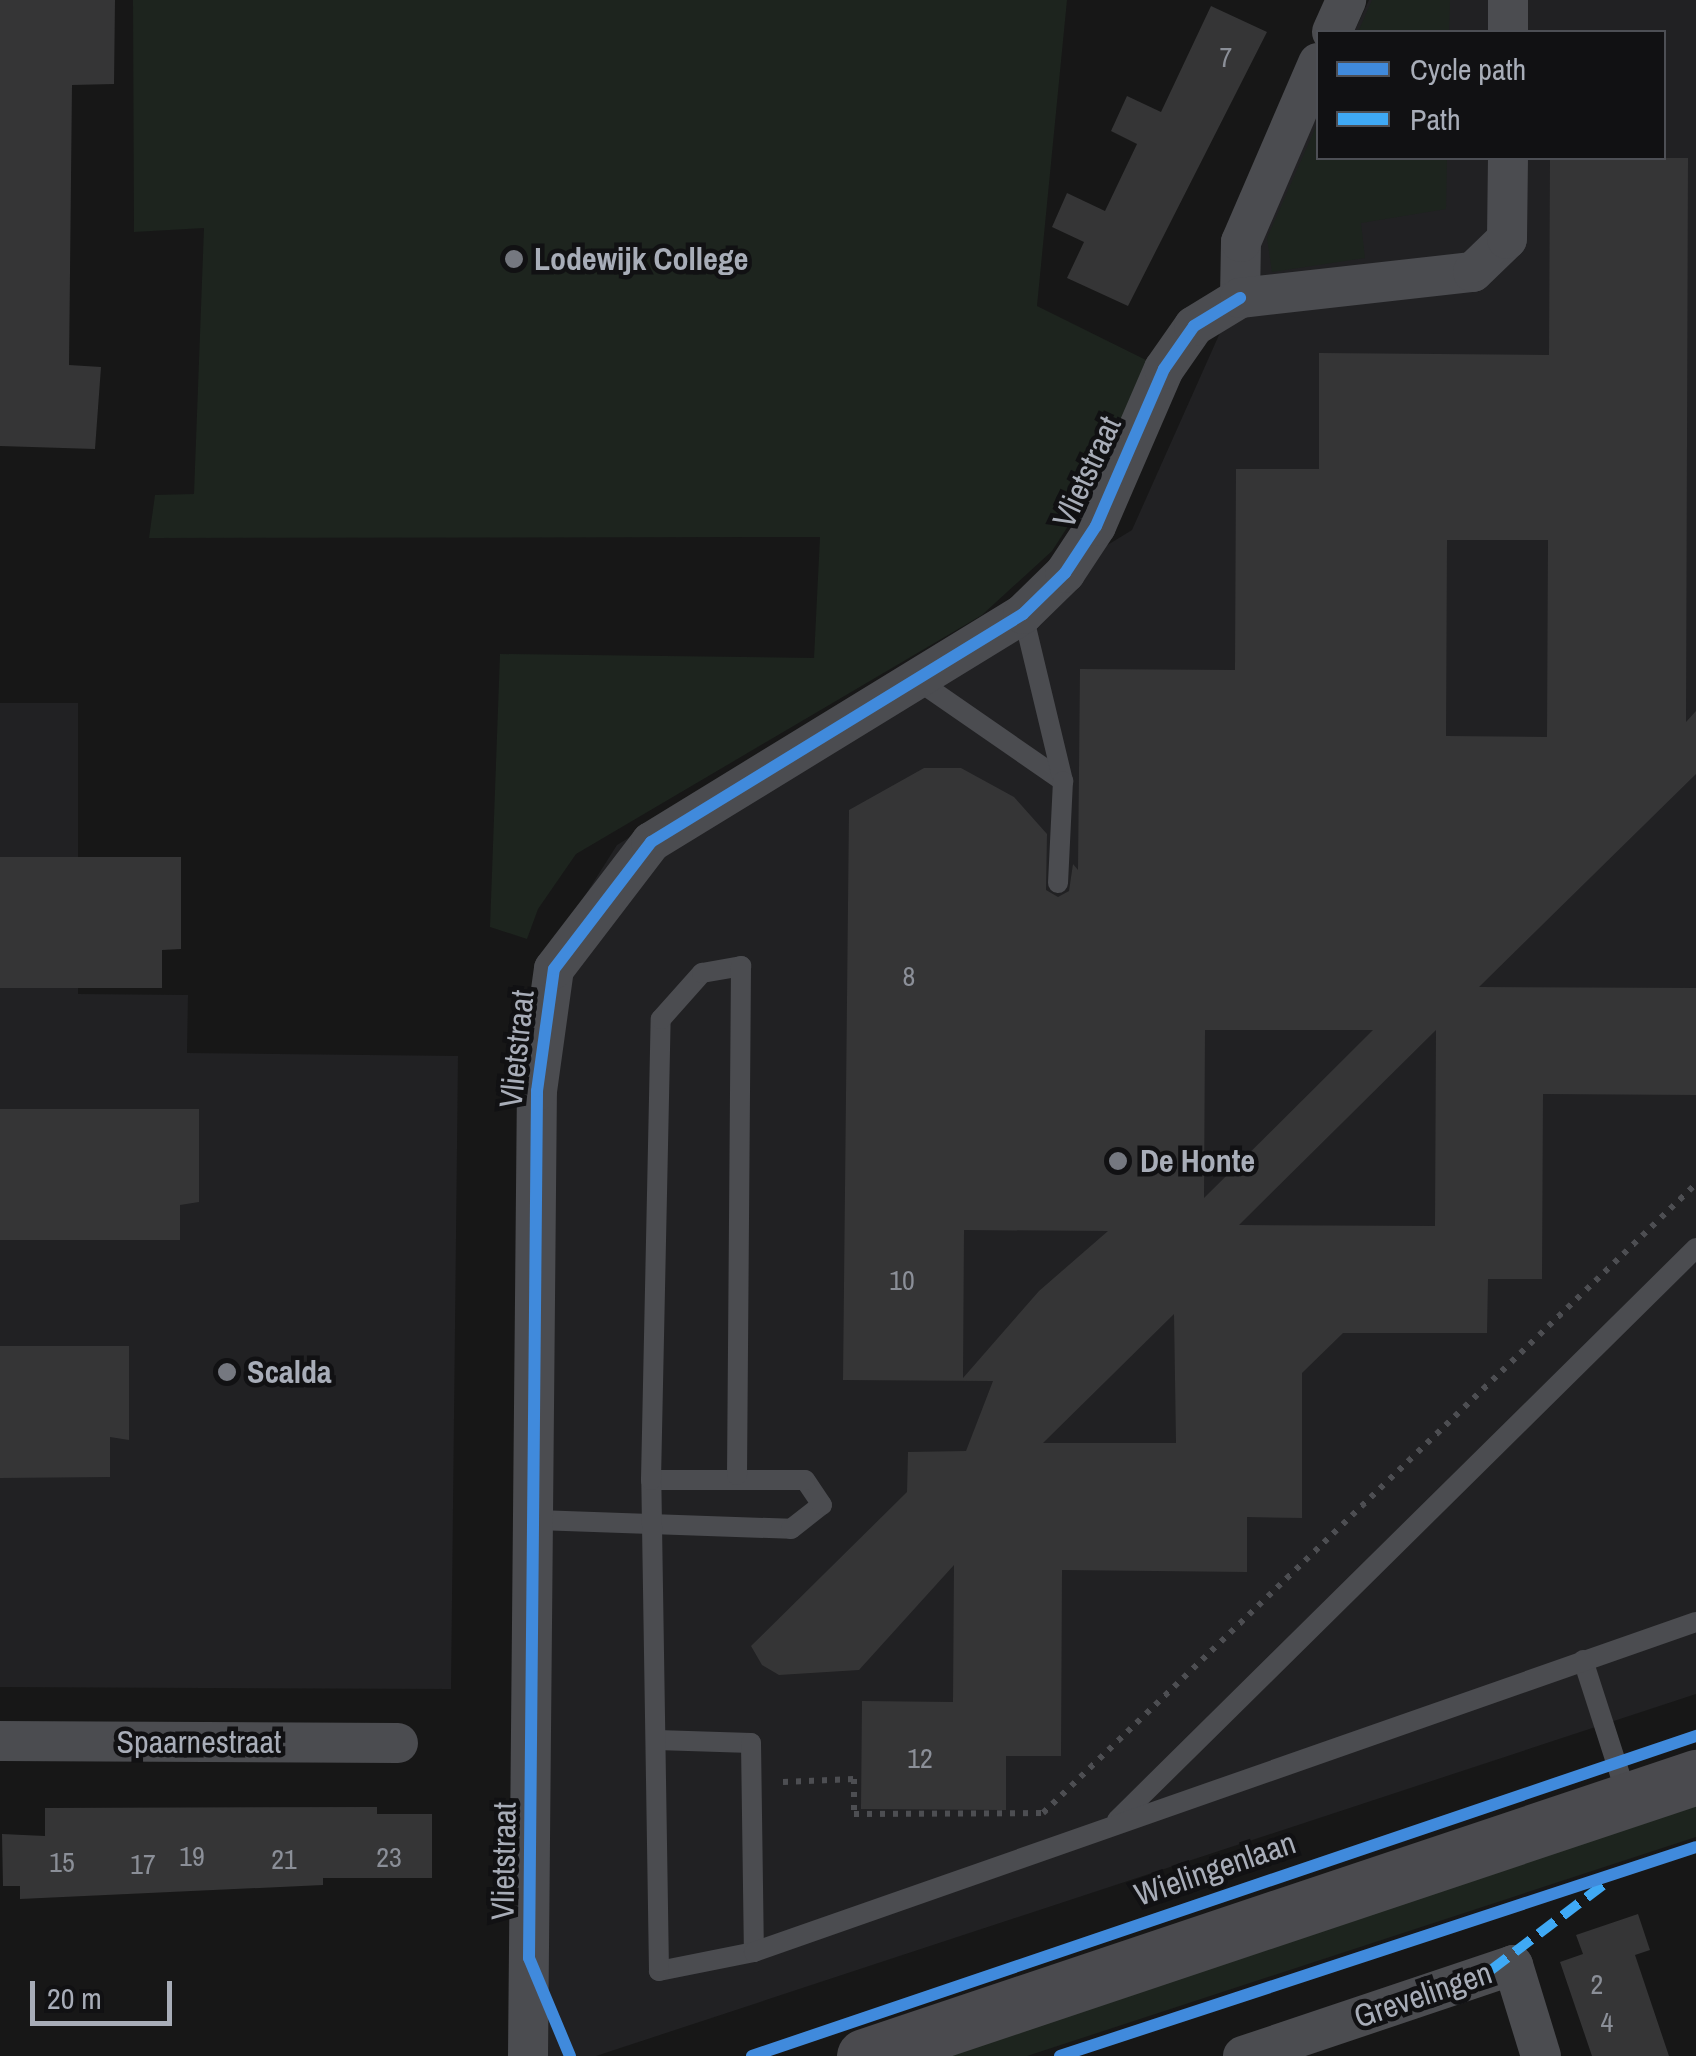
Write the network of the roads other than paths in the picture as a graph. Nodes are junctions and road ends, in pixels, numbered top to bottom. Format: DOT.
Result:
graph roads {
  1 [pos="1346,0"];
  2 [pos="1508,0"];
  3 [pos="1333,30"];
  4 [pos="1508,30"];
  5 [pos="1316,68"];
  6 [pos="1508,160"];
  7 [pos="1240,298"];
  8 [pos="1023,614"];
  9 [pos="917,680"];
  10 [pos="1063,781"];
  11 [pos="1058,883"];
  12 [pos="1696,1248"];
  13 [pos="737,1476"];
  14 [pos="651,1480"];
  15 [pos="537,1520"];
  16 [pos="652,1525"];
  17 [pos="1696,1622"];
  18 [pos="1583,1660"];
  19 [pos="657,1740"];
  20 [pos="0,1741"];
  21 [pos="398,1743"];
  22 [pos="1696,1778"];
  23 [pos="1627,1797"];
  24 [pos="1112,1825"];
  25 [pos="754,1952"];
  26 [pos="528,2056"];
  27 [pos="864,2056"];
  28 [pos="1244,2056"];
  29 [pos="1541,2056"];
  1 -- 3 [label="street"];
  2 -- 4 [label="street"];
  5 -- 7 [label="street"];
  6 -- 7 [label="street, Vlietstraat"];
  7 -- 8 [label="street, Vlietstraat"];
  8 -- 9 [label="street, Vlietstraat"];
  8 -- 10 [label="lane"];
  9 -- 10 [label="lane"];
  9 -- 15 [label="street, Vlietstraat"];
  10 -- 11 [label="lane"];
  12 -- 24 [label="lane"];
  13 -- 14 [label="lane"];
  13 -- 14 [label="lane"];
  13 -- 16 [label="lane"];
  14 -- 16 [label="lane"];
  15 -- 16 [label="lane"];
  15 -- 26 [label="street, Vlietstraat"];
  16 -- 19 [label="lane"];
  17 -- 18 [label="lane"];
  18 -- 23 [label="lane"];
  18 -- 24 [label="lane"];
  19 -- 25 [label="lane"];
  19 -- 25 [label="lane"];
  20 -- 21 [label="street, Spaarnestraat"];
  22 -- 23 [label="street, Wielingenlaan"];
  23 -- 27 [label="street, Wielingenlaan"];
  24 -- 25 [label="lane"];
  28 -- 29 [label="street, Grevelingen"];
}
